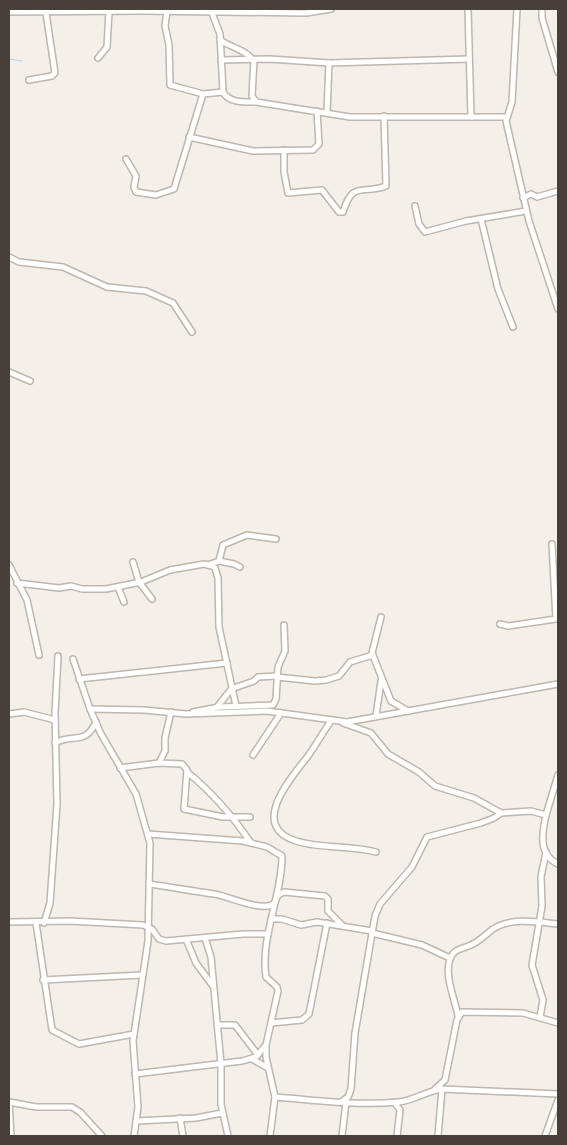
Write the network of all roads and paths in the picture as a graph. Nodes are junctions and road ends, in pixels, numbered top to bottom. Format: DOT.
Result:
graph roads {
  1 [pos="244,9"];
  2 [pos="331,9"];
  3 [pos="468,9"];
  4 [pos="517,9"];
  5 [pos="542,9"];
  6 [pos="266,10"];
  7 [pos="109,11"];
  8 [pos="167,11"];
  9 [pos="9,12"];
  10 [pos="212,12"];
  11 [pos="236,12"];
  12 [pos="46,13"];
  13 [pos="220,40"];
  14 [pos="98,58"];
  15 [pos="469,59"];
  16 [pos="221,60"];
  17 [pos="254,60"];
  18 [pos="329,63"];
  19 [pos="558,72"];
  20 [pos="29,80"];
  21 [pos="223,92"];
  22 [pos="203,94"];
  23 [pos="256,102"];
  24 [pos="317,111"];
  25 [pos="327,112"];
  26 [pos="384,116"];
  27 [pos="471,117"];
  28 [pos="506,117"];
  29 [pos="189,137"];
  30 [pos="284,150"];
  31 [pos="126,159"];
  32 [pos="558,191"];
  33 [pos="523,198"];
  34 [pos="415,206"];
  35 [pos="526,211"];
  36 [pos="481,219"];
  37 [pos="9,257"];
  38 [pos="558,309"];
  39 [pos="513,327"];
  40 [pos="192,332"];
  41 [pos="9,372"];
  42 [pos="30,381"];
  43 [pos="276,539"];
  44 [pos="552,544"];
  45 [pos="219,561"];
  46 [pos="133,562"];
  47 [pos="9,565"];
  48 [pos="207,565"];
  49 [pos="240,567"];
  50 [pos="139,582"];
  51 [pos="18,583"];
  52 [pos="118,587"];
  53 [pos="152,599"];
  54 [pos="124,602"];
  55 [pos="381,617"];
  56 [pos="284,624"];
  57 [pos="500,624"];
  58 [pos="39,655"];
  59 [pos="58,656"];
  60 [pos="374,656"];
  61 [pos="73,659"];
  62 [pos="227,663"];
  63 [pos="277,676"];
  64 [pos="79,680"];
  65 [pos="381,681"];
  66 [pos="558,686"];
  67 [pos="234,688"];
  68 [pos="236,706"];
  69 [pos="216,707"];
  70 [pos="90,709"];
  71 [pos="171,712"];
  72 [pos="409,712"];
  73 [pos="281,713"];
  74 [pos="9,714"];
  75 [pos="186,714"];
  76 [pos="376,716"];
  77 [pos="55,720"];
  78 [pos="331,721"];
  79 [pos="96,722"];
  80 [pos="341,722"];
  81 [pos="55,743"];
  82 [pos="253,755"];
  83 [pos="159,763"];
  84 [pos="120,768"];
  85 [pos="187,772"];
  86 [pos="558,775"];
  87 [pos="501,813"];
  88 [pos="546,815"];
  89 [pos="250,817"];
  90 [pos="235,818"];
  91 [pos="148,834"];
  92 [pos="251,843"];
  93 [pos="376,852"];
  94 [pos="546,852"];
  95 [pos="558,864"];
  96 [pos="149,884"];
  97 [pos="276,900"];
  98 [pos="272,919"];
  99 [pos="9,922"];
  100 [pos="540,922"];
  101 [pos="36,923"];
  102 [pos="44,923"];
  103 [pos="327,923"];
  104 [pos="558,924"];
  105 [pos="148,926"];
  106 [pos="343,926"];
  107 [pos="372,932"];
  108 [pos="268,934"];
  109 [pos="205,938"];
  110 [pos="186,939"];
  111 [pos="450,958"];
  112 [pos="142,975"];
  113 [pos="43,980"];
  114 [pos="213,987"];
  115 [pos="458,1016"];
  116 [pos="540,1016"];
  117 [pos="271,1022"];
  118 [pos="558,1023"];
  119 [pos="216,1025"];
  120 [pos="134,1034"];
  121 [pos="266,1046"];
  122 [pos="258,1055"];
  123 [pos="251,1059"];
  124 [pos="221,1064"];
  125 [pos="268,1069"];
  126 [pos="135,1074"];
  127 [pos="432,1090"];
  128 [pos="442,1090"];
  129 [pos="558,1094"];
  130 [pos="275,1097"];
  131 [pos="558,1100"];
  132 [pos="9,1102"];
  133 [pos="344,1102"];
  134 [pos="394,1103"];
  135 [pos="222,1113"];
  136 [pos="180,1118"];
  137 [pos="137,1121"];
  138 [pos="11,1136"];
  139 [pos="102,1136"];
  140 [pos="134,1136"];
  141 [pos="183,1136"];
  142 [pos="228,1136"];
  143 [pos="270,1136"];
  144 [pos="342,1136"];
  145 [pos="397,1136"];
  146 [pos="438,1136"];
  147 [pos="545,1136"];
  1 -- 11 [label="street"];
  2 -- 6 [label="street"];
  3 -- 15 [label="street"];
  4 -- 28 [label="street"];
  5 -- 19 [label="street"];
  6 -- 11 [label="street"];
  7 -- 8 [label="street"];
  7 -- 12 [label="street"];
  7 -- 14 [label="street"];
  8 -- 10 [label="street"];
  8 -- 22 [label="street"];
  9 -- 12 [label="street"];
  10 -- 11 [label="street"];
  10 -- 13 [label="street"];
  12 -- 20 [label="street"];
  13 -- 16 [label="street"];
  13 -- 17 [label="street"];
  15 -- 18 [label="street"];
  15 -- 27 [label="street"];
  16 -- 17 [label="street"];
  16 -- 21 [label="street"];
  17 -- 18 [label="street"];
  17 -- 23 [label="street"];
  18 -- 25 [label="street"];
  21 -- 22 [label="street"];
  21 -- 23 [label="street"];
  22 -- 29 [label="street"];
  23 -- 24 [label="street"];
  24 -- 25 [label="street"];
  24 -- 30 [label="street"];
  25 -- 26 [label="street"];
  26 -- 27 [label="street"];
  26 -- 30 [label="street"];
  27 -- 28 [label="street"];
  28 -- 33 [label="street"];
  29 -- 30 [label="street"];
  29 -- 31 [label="street"];
  32 -- 33 [label="street"];
  33 -- 35 [label="street"];
  34 -- 36 [label="street"];
  35 -- 36 [label="street"];
  35 -- 38 [label="street"];
  36 -- 39 [label="street"];
  37 -- 40 [label="street"];
  41 -- 42 [label="street"];
  43 -- 45 [label="street"];
  44 -- 57 [label="street"];
  45 -- 48 [label="street"];
  45 -- 49 [label="street"];
  46 -- 50 [label="street"];
  47 -- 51 [label="street"];
  48 -- 50 [label="street"];
  48 -- 62 [label="street"];
  50 -- 52 [label="street"];
  50 -- 53 [label="street"];
  51 -- 52 [label="street"];
  51 -- 58 [label="street"];
  52 -- 54 [label="street"];
  55 -- 60 [label="street"];
  56 -- 63 [label="street"];
  59 -- 77 [label="street"];
  60 -- 63 [label="street"];
  60 -- 65 [label="street"];
  61 -- 64 [label="street"];
  62 -- 64 [label="street"];
  62 -- 67 [label="street"];
  63 -- 67 [label="street"];
  63 -- 68 [label="street"];
  64 -- 70 [label="street"];
  65 -- 72 [label="street"];
  65 -- 76 [label="street"];
  66 -- 72 [label="street"];
  67 -- 68 [label="street"];
  67 -- 69 [label="street"];
  68 -- 69 [label="street"];
  69 -- 75 [label="street"];
  70 -- 71 [label="street"];
  70 -- 79 [label="street"];
  71 -- 75 [label="street"];
  71 -- 83 [label="street"];
  72 -- 76 [label="street"];
  73 -- 75 [label="street"];
  73 -- 78 [label="street"];
  73 -- 82 [label="street"];
  74 -- 77 [label="street"];
  76 -- 80 [label="street"];
  77 -- 81 [label="street"];
  78 -- 80 [label="street"];
  78 -- 93 [label="street"];
  79 -- 81 [label="street"];
  79 -- 84 [label="street"];
  80 -- 87 [label="street"];
  81 -- 102 [label="street"];
  83 -- 84 [label="street"];
  83 -- 85 [label="street"];
  84 -- 91 [label="street"];
  85 -- 90 [label="street"];
  85 -- 90 [label="street"];
  86 -- 88 [label="street"];
  87 -- 88 [label="street"];
  87 -- 107 [label="street"];
  88 -- 94 [label="street"];
  89 -- 90 [label="street"];
  90 -- 92 [label="street"];
  91 -- 92 [label="street"];
  91 -- 96 [label="street"];
  92 -- 97 [label="street"];
  94 -- 95 [label="street"];
  94 -- 100 [label="street"];
  96 -- 97 [label="street"];
  96 -- 105 [label="street"];
  97 -- 98 [label="street"];
  97 -- 106 [label="street"];
  98 -- 103 [label="street"];
  98 -- 108 [label="street"];
  99 -- 101 [label="street"];
  100 -- 104 [label="street"];
  100 -- 111 [label="street"];
  100 -- 116 [label="street"];
  101 -- 102 [label="street"];
  101 -- 113 [label="street"];
  102 -- 105 [label="street"];
  103 -- 106 [label="street"];
  103 -- 117 [label="street"];
  105 -- 110 [label="street"];
  105 -- 112 [label="street"];
  106 -- 107 [label="street"];
  107 -- 111 [label="street"];
  107 -- 133 [label="street"];
  108 -- 109 [label="street"];
  108 -- 117 [label="street"];
  109 -- 110 [label="street"];
  109 -- 114 [label="street"];
  110 -- 114 [label="street"];
  111 -- 115 [label="street"];
  112 -- 113 [label="street"];
  112 -- 120 [label="street"];
  113 -- 120 [label="street"];
  114 -- 119 [label="street"];
  115 -- 116 [label="street"];
  115 -- 127 [label="street"];
  116 -- 118 [label="street"];
  117 -- 121 [label="street"];
  119 -- 122 [label="street"];
  119 -- 124 [label="street"];
  120 -- 126 [label="street"];
  121 -- 122 [label="street"];
  121 -- 125 [label="street"];
  122 -- 123 [label="street"];
  123 -- 124 [label="street"];
  123 -- 125 [label="street"];
  124 -- 126 [label="street"];
  124 -- 135 [label="street"];
  125 -- 130 [label="street"];
  126 -- 137 [label="street"];
  127 -- 128 [label="street"];
  127 -- 134 [label="street"];
  128 -- 129 [label="street"];
  128 -- 146 [label="street"];
  130 -- 133 [label="street"];
  130 -- 143 [label="street"];
  131 -- 147 [label="street"];
  132 -- 138 [label="street"];
  132 -- 139 [label="street"];
  133 -- 134 [label="street"];
  133 -- 144 [label="street"];
  134 -- 145 [label="street"];
  135 -- 136 [label="street"];
  135 -- 142 [label="street"];
  136 -- 137 [label="street"];
  136 -- 141 [label="street"];
  137 -- 140 [label="street"];
}
